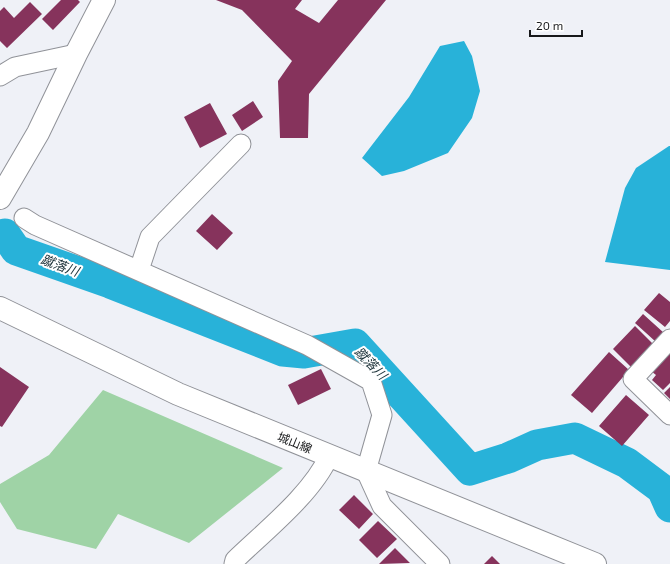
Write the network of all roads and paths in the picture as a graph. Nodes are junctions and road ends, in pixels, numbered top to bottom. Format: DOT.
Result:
graph roads {
  1 [pos="104,0"];
  2 [pos="76,54"];
  3 [pos="0,76"];
  4 [pos="241,144"];
  5 [pos="0,198"];
  6 [pos="24,218"];
  7 [pos="139,270"];
  8 [pos="0,308"];
  9 [pos="670,338"];
  10 [pos="670,415"];
  11 [pos="329,456"];
  12 [pos="366,471"];
  13 [pos="234,564"];
  14 [pos="440,564"];
  15 [pos="595,564"];
  1 -- 2 [label="main road"];
  2 -- 3 [label="street"];
  2 -- 5 [label="main road"];
  4 -- 7 [label="street"];
  6 -- 7 [label="street"];
  7 -- 12 [label="street"];
  8 -- 11 [label="main road, 城山線"];
  9 -- 10 [label="street"];
  11 -- 12 [label="main road, 城山線"];
  11 -- 13 [label="street"];
  12 -- 14 [label="street"];
  12 -- 15 [label="main road, 城山線"];
}
